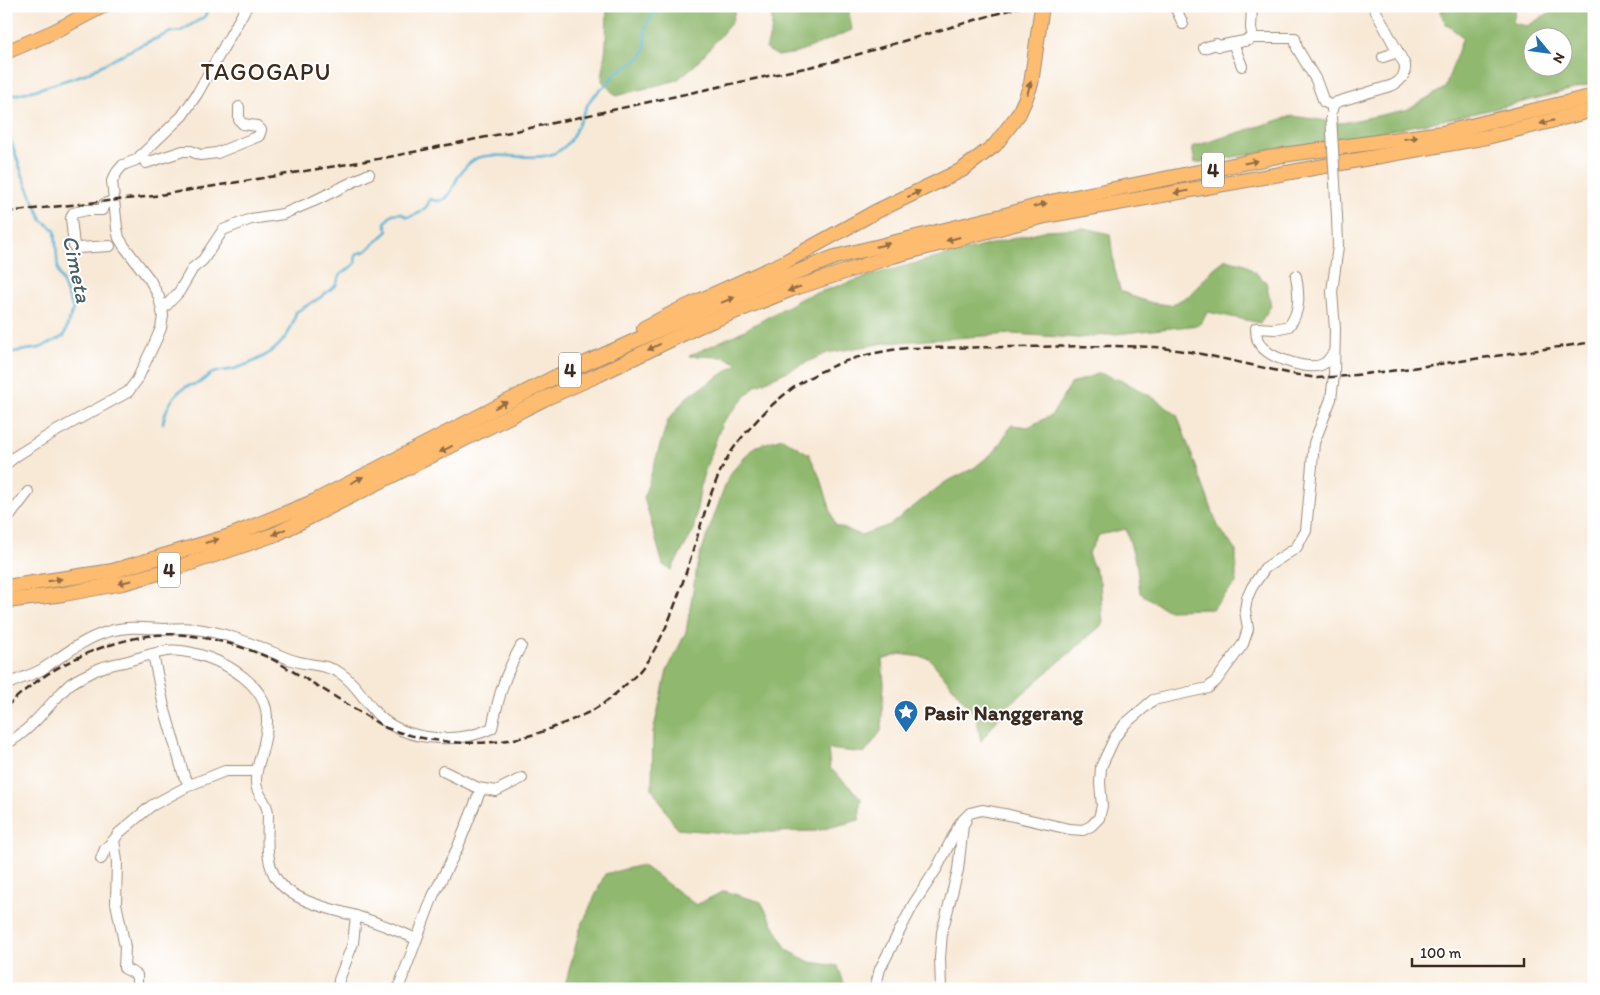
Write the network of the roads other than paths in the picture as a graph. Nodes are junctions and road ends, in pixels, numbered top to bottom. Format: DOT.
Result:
graph roads {
  1 [pos="103,6"];
  2 [pos="247,6"];
  3 [pos="1042,6"];
  4 [pos="1173,6"];
  5 [pos="1252,6"];
  6 [pos="1373,6"];
  7 [pos="1183,24"];
  8 [pos="1253,38"];
  9 [pos="1234,43"];
  10 [pos="1204,48"];
  11 [pos="6,52"];
  12 [pos="1398,52"];
  13 [pos="1383,57"];
  14 [pos="1242,66"];
  15 [pos="1594,96"];
  16 [pos="239,107"];
  17 [pos="1594,110"];
  18 [pos="1332,111"];
  19 [pos="141,156"];
  20 [pos="369,174"];
  21 [pos="113,201"];
  22 [pos="110,246"];
  23 [pos="1296,276"];
  24 [pos="162,310"];
  25 [pos="612,351"];
  26 [pos="1334,352"];
  27 [pos="6,464"];
  28 [pos="28,492"];
  29 [pos="6,521"];
  30 [pos="6,587"];
  31 [pos="6,601"];
  32 [pos="521,646"];
  33 [pos="153,654"];
  34 [pos="6,685"];
  35 [pos="6,744"];
  36 [pos="257,771"];
  37 [pos="443,771"];
  38 [pos="522,778"];
  39 [pos="190,785"];
  40 [pos="481,789"];
  41 [pos="970,813"];
  42 [pos="114,840"];
  43 [pos="101,859"];
  44 [pos="356,916"];
  45 [pos="416,938"];
  46 [pos="137,989"];
  47 [pos="338,989"];
  48 [pos="398,989"];
  49 [pos="875,989"];
  50 [pos="941,989"];
  1 -- 11 [label="highway"];
  2 -- 19 [label="street"];
  25 -- 3 [label="highway, one-way"];
  4 -- 7 [label="street"];
  5 -- 8 [label="street"];
  6 -- 12 [label="street"];
  8 -- 9 [label="street"];
  8 -- 18 [label="street"];
  9 -- 10 [label="street"];
  9 -- 14 [label="street"];
  12 -- 13 [label="street"];
  12 -- 18 [label="street"];
  25 -- 15 [label="highway, 4, one-way"];
  16 -- 19 [label="street"];
  17 -- 31 [label="highway, 4, one-way"];
  18 -- 26 [label="street, bridge"];
  19 -- 21 [label="street"];
  20 -- 24 [label="street"];
  21 -- 22 [label="street"];
  21 -- 24 [label="street"];
  23 -- 26 [label="street"];
  24 -- 27 [label="street"];
  30 -- 25 [label="highway, 4, one-way"];
  26 -- 41 [label="street"];
  28 -- 29 [label="street"];
  32 -- 34 [label="street"];
  33 -- 35 [label="street"];
  33 -- 36 [label="street"];
  33 -- 39 [label="street"];
  36 -- 39 [label="street"];
  36 -- 44 [label="street"];
  37 -- 40 [label="street"];
  38 -- 40 [label="street"];
  39 -- 42 [label="street"];
  40 -- 45 [label="street"];
  41 -- 49 [label="street"];
  41 -- 50 [label="street"];
  42 -- 43 [label="street"];
  42 -- 46 [label="street"];
  44 -- 45 [label="street"];
  44 -- 47 [label="street"];
  45 -- 48 [label="street"];
}
